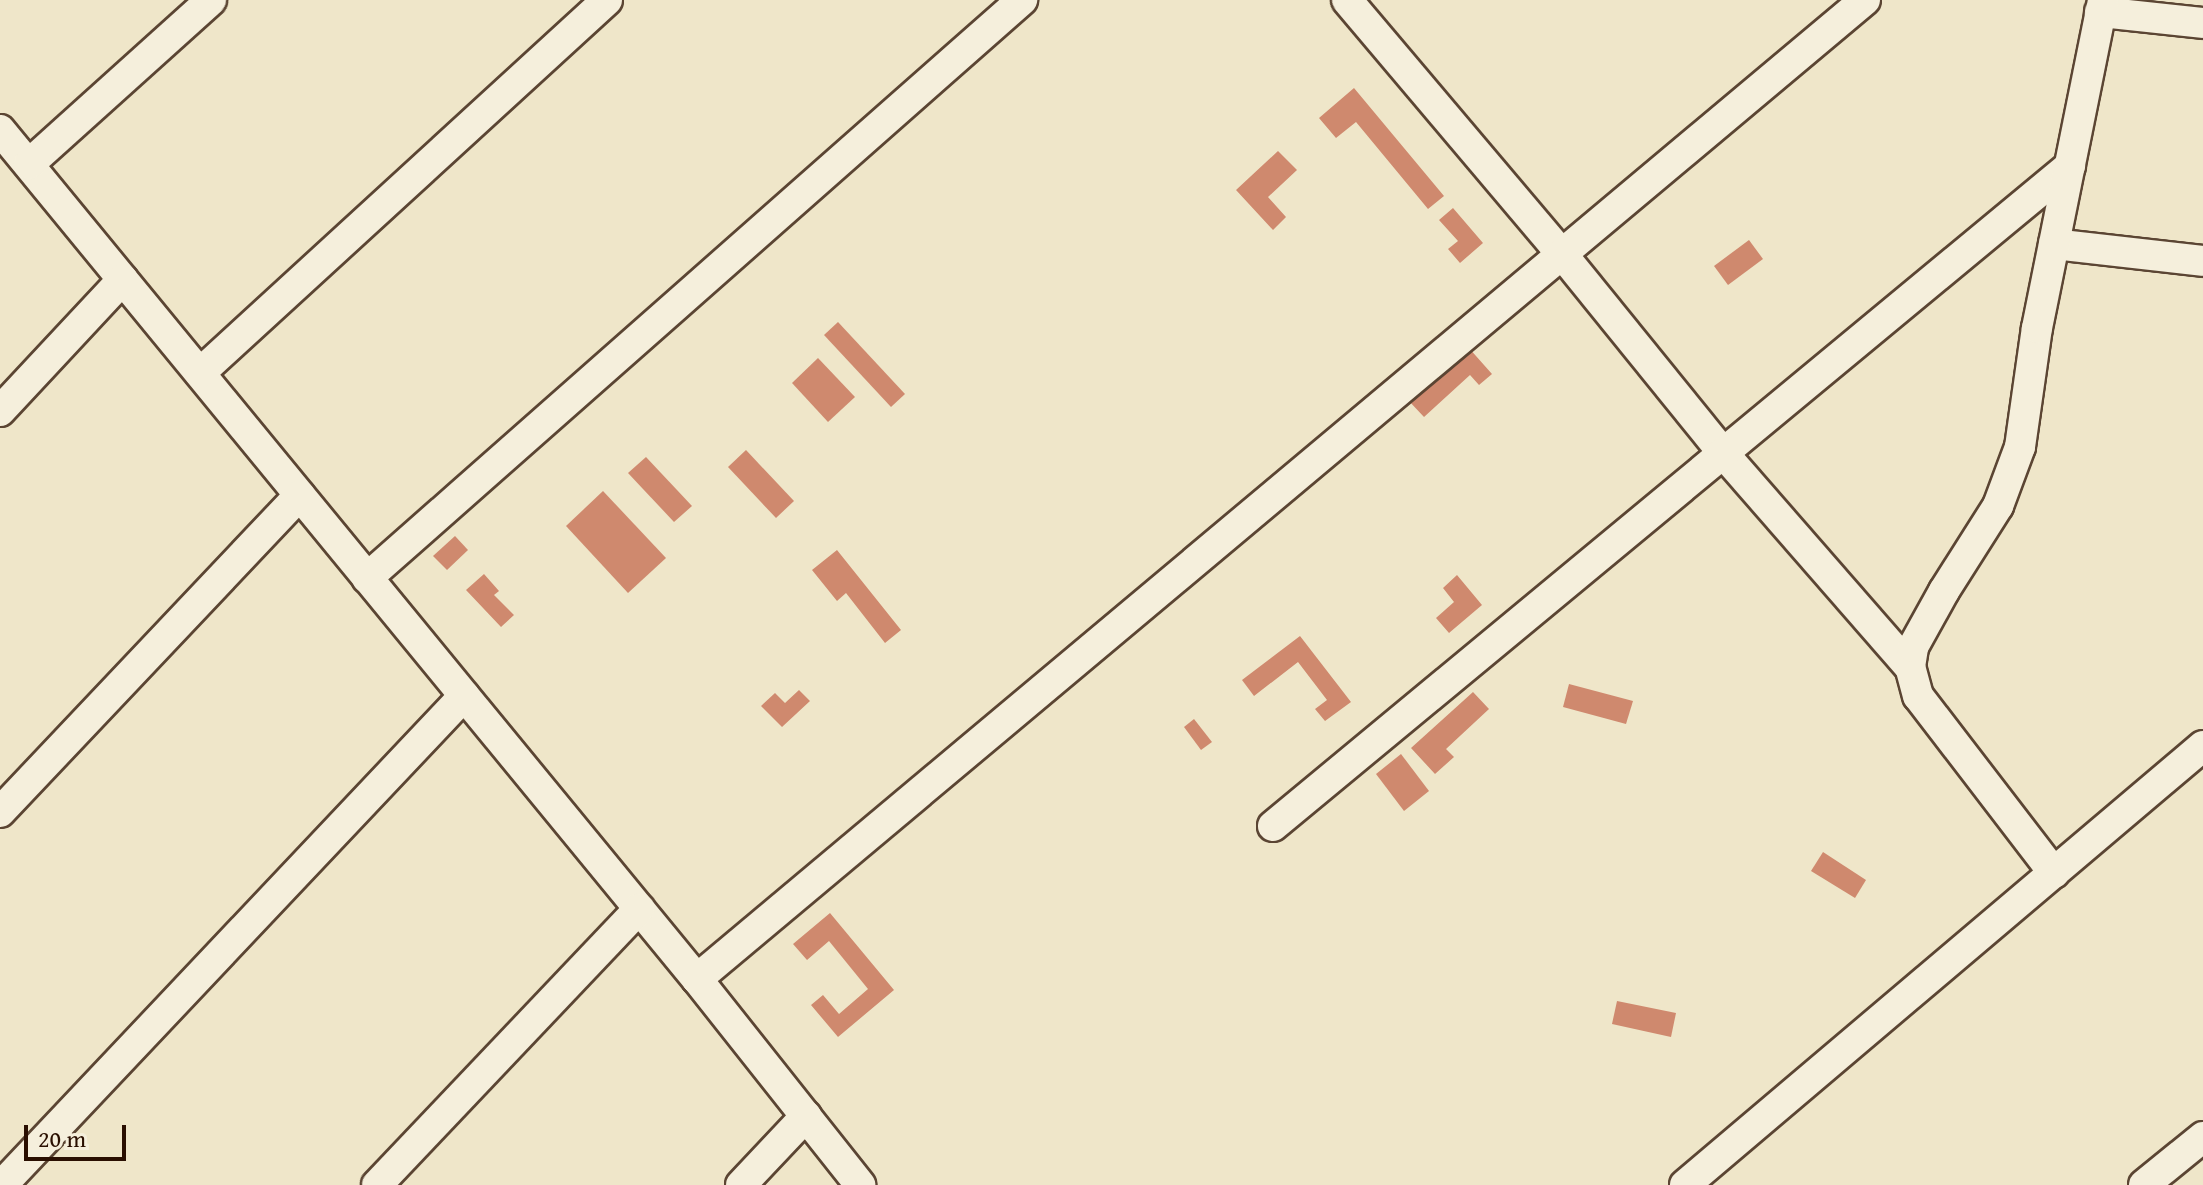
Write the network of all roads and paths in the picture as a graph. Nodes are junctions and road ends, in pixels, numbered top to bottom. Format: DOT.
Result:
graph roads {
  1 [pos="211,0"];
  2 [pos="607,0"];
  3 [pos="1022,0"];
  4 [pos="1347,0"];
  5 [pos="1865,0"];
  6 [pos="2102,6"];
  7 [pos="2203,23"];
  8 [pos="0,130"];
  9 [pos="29,164"];
  10 [pos="2070,166"];
  11 [pos="2054,244"];
  12 [pos="1562,254"];
  13 [pos="2203,261"];
  14 [pos="123,279"];
  15 [pos="200,373"];
  16 [pos="0,411"];
  17 [pos="1723,453"];
  18 [pos="300,495"];
  19 [pos="367,578"];
  20 [pos="1910,667"];
  21 [pos="464,696"];
  22 [pos="2203,746"];
  23 [pos="0,812"];
  24 [pos="1273,826"];
  25 [pos="2054,873"];
  26 [pos="639,909"];
  27 [pos="697,979"];
  28 [pos="806,1116"];
  29 [pos="2203,1137"];
  30 [pos="2,1185"];
  31 [pos="377,1185"];
  32 [pos="741,1185"];
  33 [pos="860,1185"];
  34 [pos="1685,1185"];
  35 [pos="2144,1185"];
  1 -- 9 [label="street"];
  2 -- 15 [label="street"];
  3 -- 19 [label="street"];
  4 -- 12 [label="street"];
  5 -- 12 [label="street"];
  6 -- 7 [label="street"];
  6 -- 10 [label="street"];
  8 -- 9 [label="street"];
  9 -- 14 [label="street"];
  10 -- 11 [label="street"];
  10 -- 17 [label="street"];
  11 -- 13 [label="street"];
  11 -- 20 [label="street"];
  12 -- 17 [label="street"];
  12 -- 27 [label="street"];
  14 -- 15 [label="street"];
  14 -- 16 [label="street"];
  15 -- 18 [label="street"];
  17 -- 20 [label="street"];
  17 -- 24 [label="street"];
  18 -- 19 [label="street"];
  18 -- 23 [label="street"];
  19 -- 21 [label="street"];
  20 -- 25 [label="street"];
  21 -- 26 [label="street"];
  21 -- 30 [label="street"];
  22 -- 25 [label="street"];
  25 -- 34 [label="street"];
  26 -- 27 [label="street"];
  26 -- 31 [label="street"];
  27 -- 28 [label="street"];
  28 -- 32 [label="street"];
  28 -- 33 [label="street"];
  29 -- 35 [label="street"];
}
